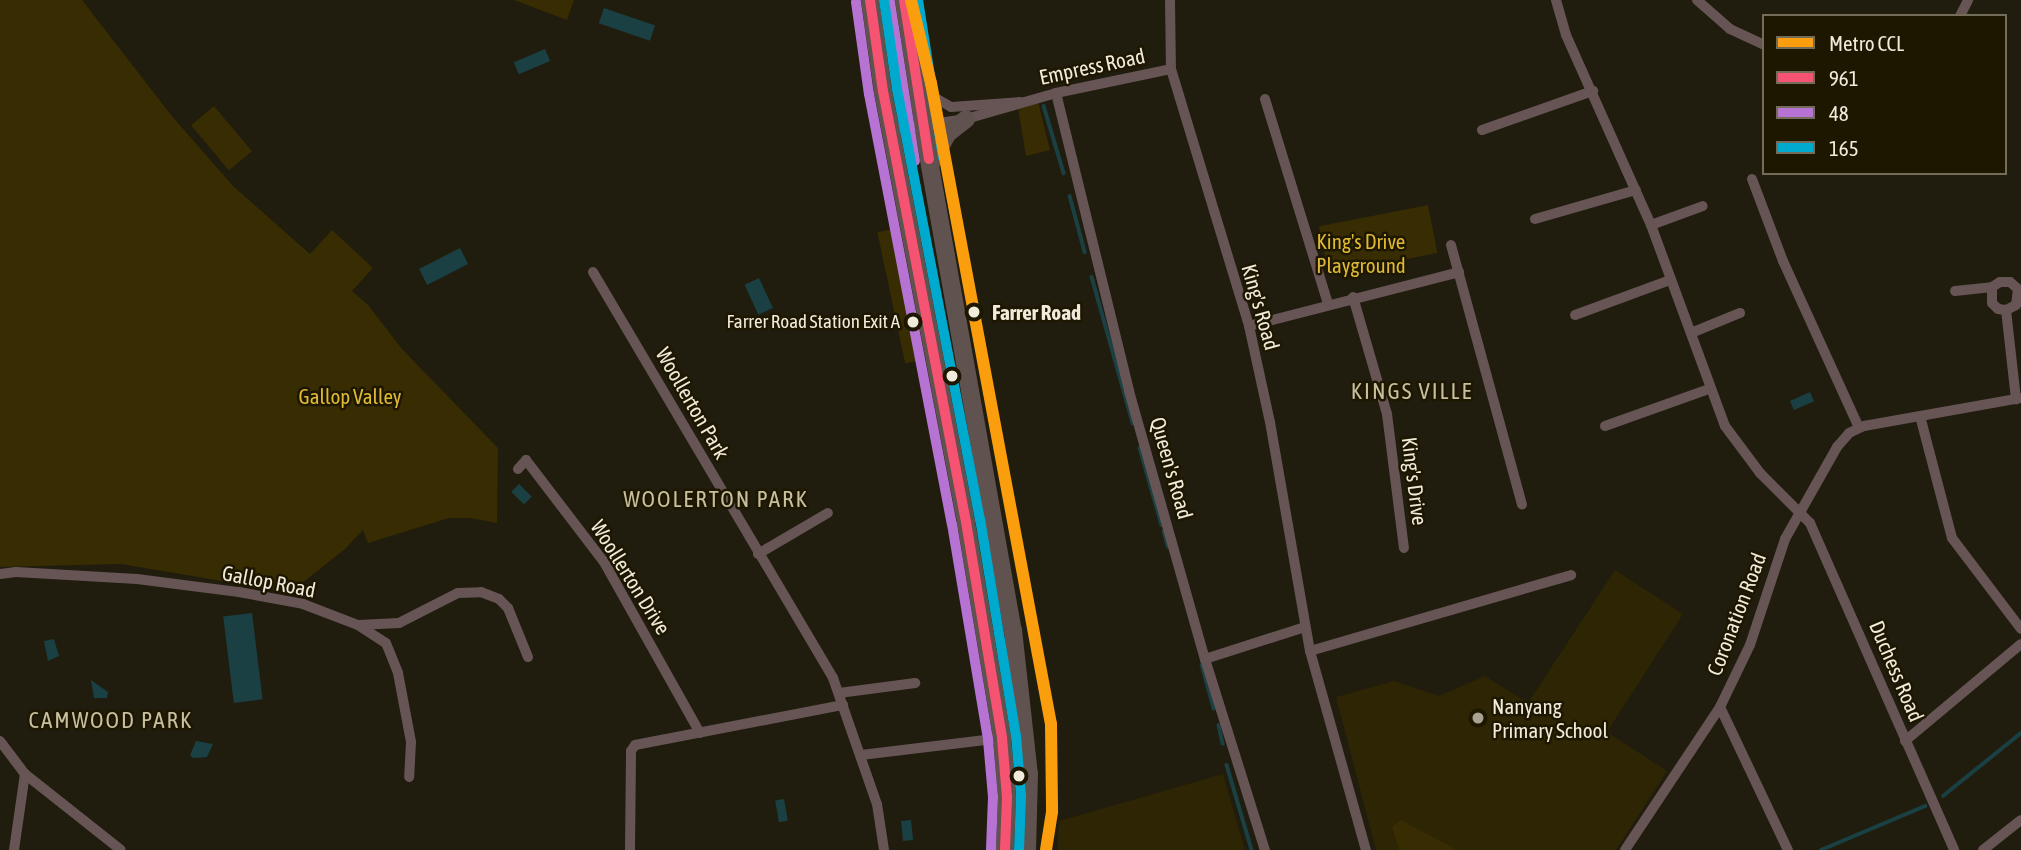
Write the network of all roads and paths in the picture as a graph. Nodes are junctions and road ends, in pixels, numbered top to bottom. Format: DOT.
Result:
graph roads {
  1 [pos="870,0"];
  2 [pos="904,0"];
  3 [pos="1170,0"];
  4 [pos="1556,0"];
  5 [pos="1697,0"];
  6 [pos="1762,44"];
  7 [pos="916,66"];
  8 [pos="1171,68"];
  9 [pos="1593,91"];
  10 [pos="1056,93"];
  11 [pos="1265,99"];
  12 [pos="1022,102"];
  13 [pos="966,119"];
  14 [pos="924,125"];
  15 [pos="891,130"];
  16 [pos="1482,130"];
  17 [pos="930,166"];
  18 [pos="1752,179"];
  19 [pos="1636,190"];
  20 [pos="1703,206"];
  21 [pos="1535,219"];
  22 [pos="1651,225"];
  23 [pos="1451,245"];
  24 [pos="593,272"];
  25 [pos="1459,272"];
  26 [pos="1670,280"];
  27 [pos="1992,287"];
  28 [pos="1955,290"];
  29 [pos="1353,297"];
  30 [pos="1328,304"];
  31 [pos="2006,310"];
  32 [pos="1740,313"];
  33 [pos="1575,315"];
  34 [pos="1249,326"];
  35 [pos="1691,333"];
  36 [pos="1710,389"];
  37 [pos="2019,398"];
  38 [pos="1920,416"];
  39 [pos="1605,426"];
  40 [pos="1859,428"];
  41 [pos="518,469"];
  42 [pos="1522,504"];
  43 [pos="1799,511"];
  44 [pos="828,513"];
  45 [pos="1404,548"];
  46 [pos="758,554"];
  47 [pos="0,574"];
  48 [pos="1571,575"];
  49 [pos="358,625"];
  50 [pos="1305,627"];
  51 [pos="2021,629"];
  52 [pos="2021,644"];
  53 [pos="1310,651"];
  54 [pos="528,657"];
  55 [pos="1205,659"];
  56 [pos="915,683"];
  57 [pos="839,693"];
  58 [pos="843,705"];
  59 [pos="1720,707"];
  60 [pos="700,733"];
  61 [pos="1002,738"];
  62 [pos="0,741"];
  63 [pos="1905,741"];
  64 [pos="861,755"];
  65 [pos="25,774"];
  66 [pos="409,777"];
  67 [pos="2021,820"];
  68 [pos="14,850"];
  69 [pos="121,850"];
  70 [pos="630,850"];
  71 [pos="884,850"];
  72 [pos="1005,850"];
  73 [pos="1027,850"];
  74 [pos="1265,850"];
  75 [pos="1366,850"];
  76 [pos="1625,850"];
  77 [pos="1788,850"];
  78 [pos="1954,850"];
  79 [pos="1983,850"];
  1 -- 15 [label="highway"];
  2 -- 7 [label="highway"];
  3 -- 8 [label="street, King's Road"];
  4 -- 9 [label="street, Duchess Road"];
  5 -- 6 [label="street"];
  7 -- 12 [label="street, Empress Road"];
  7 -- 14 [label="highway"];
  8 -- 10 [label="street, Empress Road"];
  8 -- 34 [label="street, King's Road"];
  9 -- 16 [label="street"];
  9 -- 19 [label="street, Duchess Road"];
  10 -- 12 [label="street, Empress Road"];
  10 -- 55 [label="street, Queen's Road"];
  11 -- 30 [label="street"];
  12 -- 13 [label="street, Empress Road"];
  13 -- 14 [label="street, Empress Road"];
  13 -- 17 [label="highway"];
  14 -- 15 [label="street, Empress Road"];
  14 -- 17 [label="highway"];
  15 -- 61 [label="highway"];
  17 -- 73 [label="highway"];
  18 -- 40 [label="street"];
  19 -- 21 [label="street"];
  19 -- 22 [label="street, Duchess Road"];
  20 -- 22 [label="street"];
  22 -- 26 [label="street, Duchess Road"];
  23 -- 25 [label="street"];
  24 -- 46 [label="street, Woollerton Park"];
  25 -- 29 [label="street"];
  25 -- 42 [label="street"];
  26 -- 33 [label="street"];
  26 -- 35 [label="street, Duchess Road"];
  27 -- 28 [label="street"];
  27 -- 31 [label="street"];
  27 -- 31 [label="street"];
  29 -- 30 [label="street"];
  29 -- 45 [label="street, King's Drive"];
  30 -- 34 [label="street"];
  31 -- 37 [label="street"];
  32 -- 35 [label="street"];
  34 -- 50 [label="street, King's Road"];
  35 -- 36 [label="street, Duchess Road"];
  36 -- 39 [label="street"];
  36 -- 43 [label="street, Duchess Road"];
  37 -- 38 [label="street"];
  38 -- 40 [label="street"];
  38 -- 51 [label="street"];
  40 -- 43 [label="street, Coronation Road"];
  41 -- 60 [label="street, Woollerton Drive"];
  43 -- 59 [label="street, Coronation Road"];
  43 -- 63 [label="street, Duchess Road"];
  44 -- 46 [label="street"];
  46 -- 57 [label="street, Woollerton Park"];
  47 -- 49 [label="street, Gallop Road"];
  48 -- 53 [label="street"];
  49 -- 54 [label="street"];
  49 -- 66 [label="street, Gallop Road"];
  50 -- 53 [label="street, King's Road"];
  50 -- 55 [label="street"];
  52 -- 63 [label="street"];
  53 -- 75 [label="street, King's Road"];
  55 -- 74 [label="street, Queen's Road"];
  56 -- 57 [label="street"];
  57 -- 58 [label="street, Woollerton Park"];
  58 -- 60 [label="street"];
  58 -- 64 [label="street, Woollerton Park"];
  59 -- 76 [label="street, Coronation Road"];
  59 -- 77 [label="street"];
  60 -- 70 [label="street"];
  61 -- 64 [label="street"];
  61 -- 72 [label="highway"];
  62 -- 65 [label="street"];
  63 -- 78 [label="street, Duchess Road"];
  64 -- 71 [label="street, Woollerton Park"];
  65 -- 68 [label="street"];
  65 -- 69 [label="street"];
  67 -- 79 [label="street"];
}
